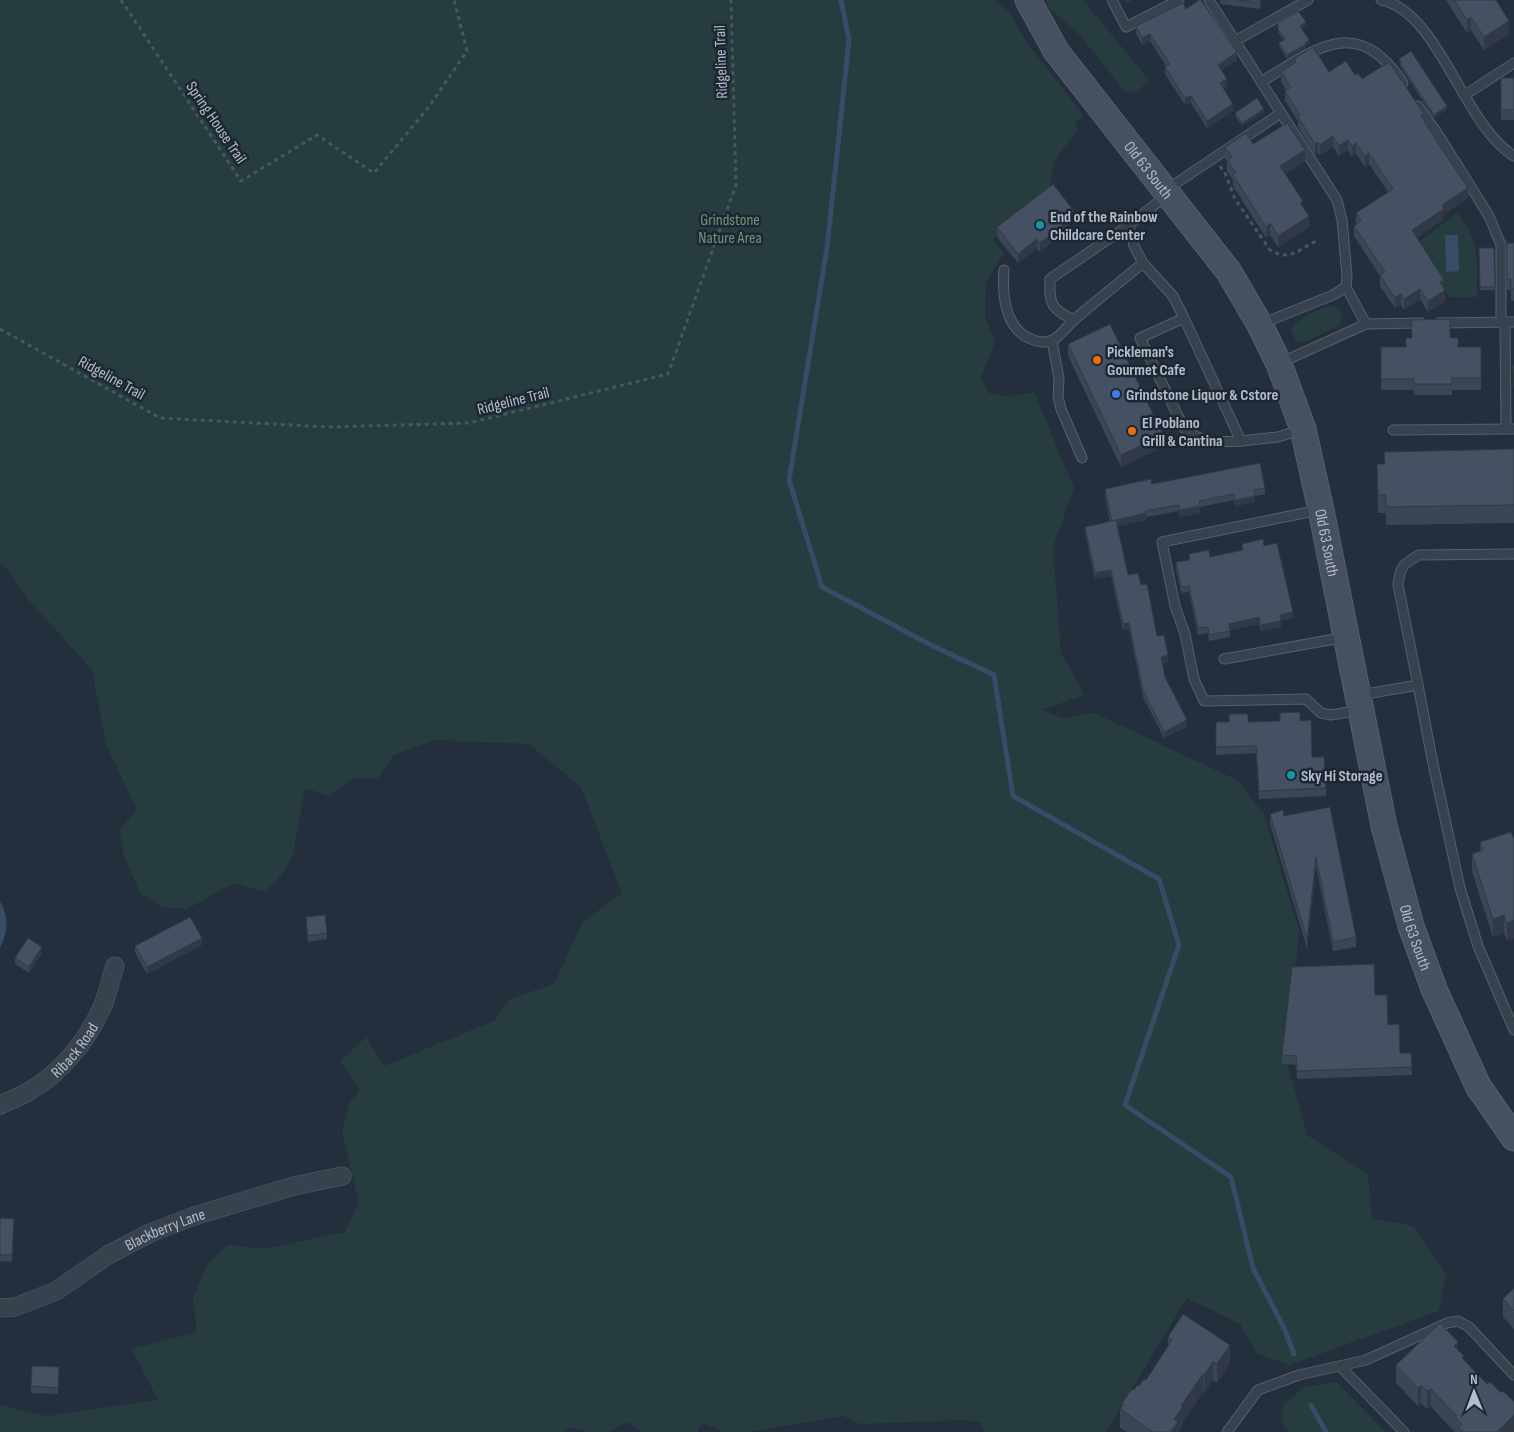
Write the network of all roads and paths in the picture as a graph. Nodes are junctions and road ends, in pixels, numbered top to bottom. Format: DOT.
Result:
graph roads {
  1 [pos="121,0"];
  2 [pos="454,0"];
  3 [pos="731,0"];
  4 [pos="1028,0"];
  5 [pos="1112,0"];
  6 [pos="1179,0"];
  7 [pos="1209,0"];
  8 [pos="1308,0"];
  9 [pos="1381,0"];
  10 [pos="1235,41"];
  11 [pos="1514,63"];
  12 [pos="1262,82"];
  13 [pos="1465,95"];
  14 [pos="1281,113"];
  15 [pos="1514,156"];
  16 [pos="1213,158"];
  17 [pos="1167,192"];
  18 [pos="1129,225"];
  19 [pos="1319,240"];
  20 [pos="1143,263"];
  21 [pos="1004,270"];
  22 [pos="1346,287"];
  23 [pos="1184,318"];
  24 [pos="1074,320"];
  25 [pos="1507,323"];
  26 [pos="1366,324"];
  27 [pos="1260,325"];
  28 [pos="0,329"];
  29 [pos="1052,340"];
  30 [pos="1279,364"];
  31 [pos="1303,429"];
  32 [pos="1510,429"];
  33 [pos="1393,430"];
  34 [pos="1241,441"];
  35 [pos="1082,458"];
  36 [pos="1321,510"];
  37 [pos="1514,554"];
  38 [pos="1346,637"];
  39 [pos="1224,659"];
  40 [pos="1418,684"];
  41 [pos="1359,703"];
  42 [pos="115,966"];
  43 [pos="1514,1030"];
  44 [pos="0,1105"];
  45 [pos="1514,1138"];
  46 [pos="342,1176"];
  47 [pos="0,1308"];
  48 [pos="1340,1366"];
  49 [pos="1514,1375"];
  50 [pos="1227,1432"];
  51 [pos="1404,1432"];
  1 -- 2 [label="path, Spring House Trail"];
  3 -- 28 [label="path, Ridgeline Trail"];
  4 -- 17 [label="main road, Old 63 South"];
  5 -- 6 [label="lane"];
  7 -- 10 [label="lane"];
  8 -- 10 [label="lane"];
  9 -- 13 [label="lane"];
  10 -- 12 [label="lane"];
  11 -- 13 [label="lane"];
  12 -- 14 [label="lane"];
  12 -- 25 [label="lane"];
  13 -- 15 [label="lane"];
  14 -- 16 [label="lane"];
  14 -- 22 [label="lane"];
  16 -- 17 [label="lane"];
  16 -- 19 [label="path"];
  17 -- 18 [label="lane"];
  17 -- 27 [label="main road, Old 63 South"];
  18 -- 20 [label="lane"];
  18 -- 24 [label="lane"];
  20 -- 23 [label="lane"];
  20 -- 24 [label="lane"];
  21 -- 29 [label="lane"];
  22 -- 26 [label="lane"];
  22 -- 27 [label="lane"];
  23 -- 34 [label="lane"];
  23 -- 34 [label="lane"];
  24 -- 29 [label="lane"];
  25 -- 26 [label="lane"];
  25 -- 32 [label="lane"];
  26 -- 30 [label="lane"];
  27 -- 30 [label="main road, Old 63 South"];
  29 -- 35 [label="lane"];
  30 -- 31 [label="main road, Old 63 South"];
  31 -- 34 [label="lane"];
  31 -- 36 [label="main road, Old 63 South"];
  32 -- 33 [label="lane"];
  36 -- 38 [label="main road, Old 63 South"];
  36 -- 41 [label="lane"];
  37 -- 40 [label="lane"];
  38 -- 39 [label="lane"];
  38 -- 41 [label="main road, Old 63 South"];
  40 -- 41 [label="lane"];
  40 -- 43 [label="lane"];
  41 -- 45 [label="main road, Old 63 South"];
  42 -- 44 [label="street, Riback Road"];
  46 -- 47 [label="street, Blackberry Lane"];
  48 -- 49 [label="lane"];
  48 -- 50 [label="lane"];
  48 -- 51 [label="lane"];
}
